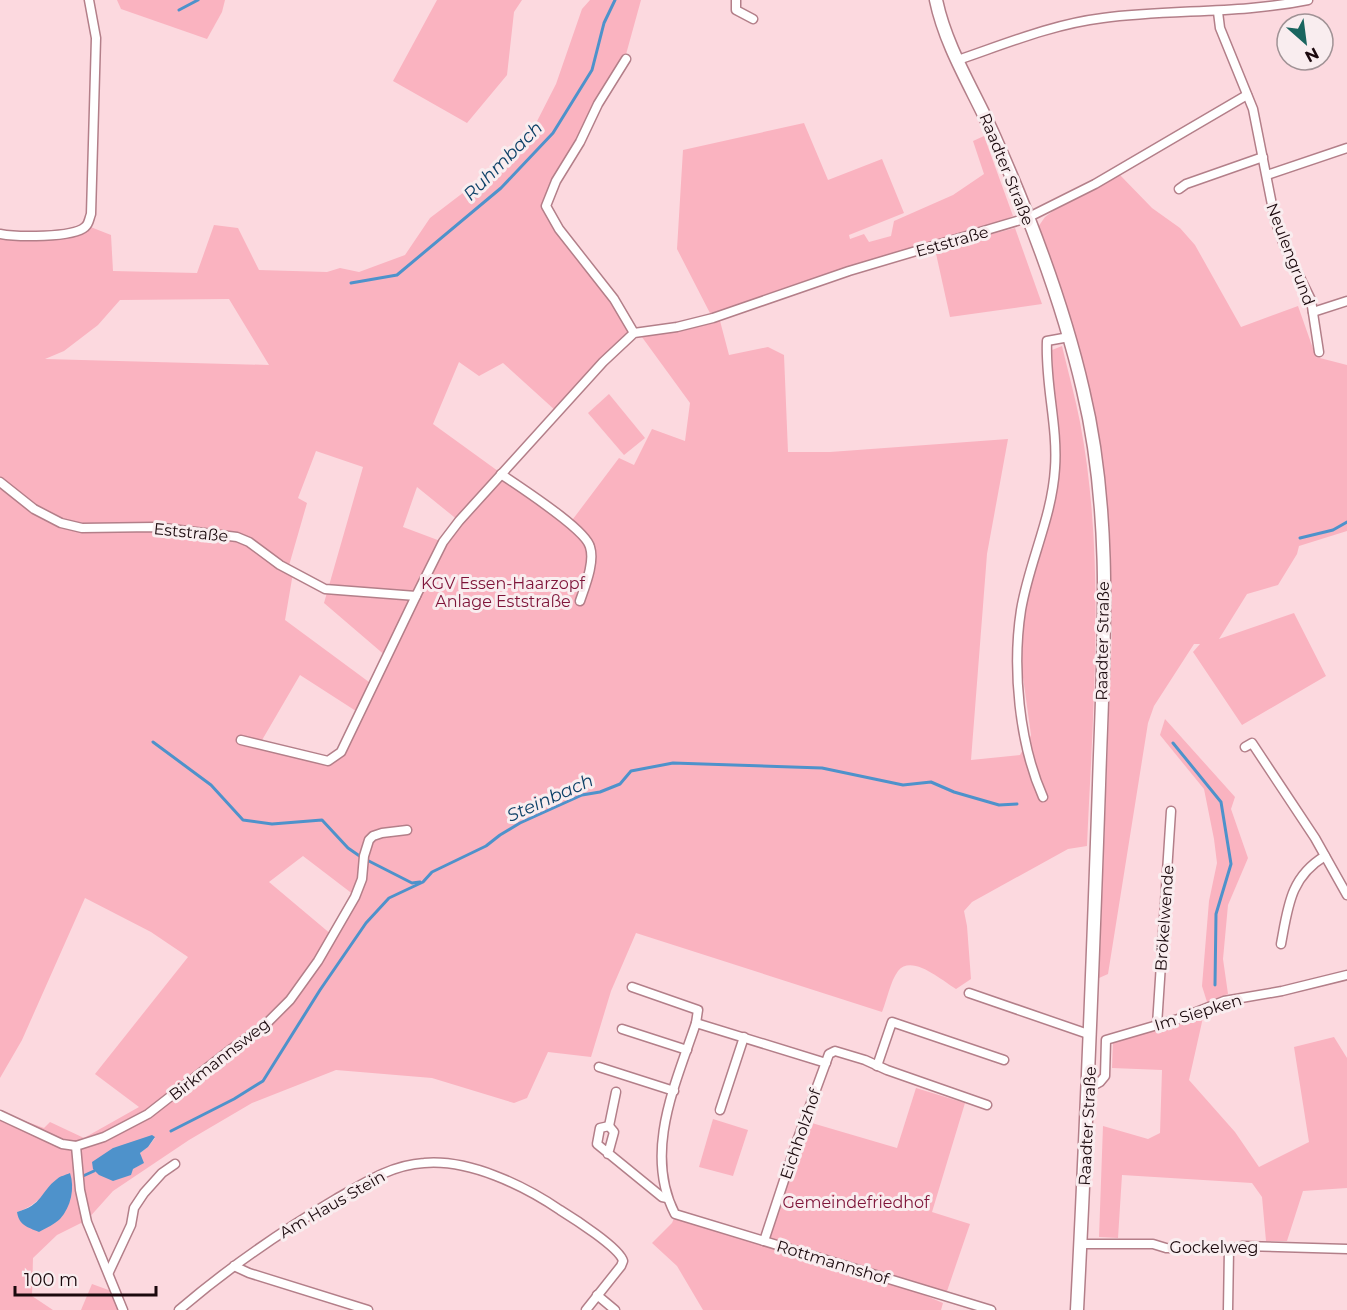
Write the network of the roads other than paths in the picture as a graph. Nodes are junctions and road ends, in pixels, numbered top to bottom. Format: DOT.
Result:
graph roads {
  1 [pos="89,0"];
  2 [pos="736,0"];
  3 [pos="936,0"];
  4 [pos="1308,0"];
  5 [pos="1218,12"];
  6 [pos="753,19"];
  7 [pos="626,59"];
  8 [pos="958,60"];
  9 [pos="1247,95"];
  10 [pos="1347,148"];
  11 [pos="1263,157"];
  12 [pos="1267,175"];
  13 [pos="1179,189"];
  14 [pos="1027,218"];
  15 [pos="0,234"];
  16 [pos="1347,301"];
  17 [pos="1313,312"];
  18 [pos="634,333"];
  19 [pos="1069,337"];
  20 [pos="1319,352"];
  21 [pos="501,474"];
  22 [pos="0,482"];
  23 [pos="416,596"];
  24 [pos="580,601"];
  25 [pos="241,740"];
  26 [pos="1245,747"];
  27 [pos="1043,797"];
  28 [pos="1171,811"];
  29 [pos="407,830"];
  30 [pos="1325,856"];
  31 [pos="1347,896"];
  32 [pos="1281,945"];
  33 [pos="1347,975"];
  34 [pos="632,987"];
  35 [pos="969,993"];
  36 [pos="696,1023"];
  37 [pos="1157,1025"];
  38 [pos="622,1029"];
  39 [pos="1091,1035"];
  40 [pos="744,1037"];
  41 [pos="687,1050"];
  42 [pos="1004,1060"];
  43 [pos="826,1063"];
  44 [pos="878,1066"];
  45 [pos="599,1067"];
  46 [pos="1089,1088"];
  47 [pos="674,1091"];
  48 [pos="616,1092"];
  49 [pos="987,1105"];
  50 [pos="720,1110"];
  51 [pos="0,1115"];
  52 [pos="609,1126"];
  53 [pos="76,1146"];
  54 [pos="608,1154"];
  55 [pos="175,1164"];
  56 [pos="667,1198"];
  57 [pos="764,1241"];
  58 [pos="1081,1244"];
  59 [pos="1229,1249"];
  60 [pos="1347,1249"];
  61 [pos="234,1266"];
  62 [pos="109,1272"];
  63 [pos="597,1295"];
  64 [pos="123,1310"];
  65 [pos="179,1310"];
  66 [pos="368,1310"];
  67 [pos="586,1310"];
  68 [pos="615,1310"];
  69 [pos="991,1310"];
  70 [pos="1077,1310"];
  71 [pos="1228,1310"];
  1 -- 15 [label="street"];
  2 -- 6 [label="street"];
  3 -- 8 [label="main road, Raadter Straße"];
  4 -- 5 [label="street"];
  5 -- 8 [label="street"];
  5 -- 9 [label="street, Neulengrund"];
  7 -- 18 [label="street"];
  8 -- 14 [label="main road, Raadter Straße"];
  9 -- 11 [label="street, Neulengrund"];
  9 -- 14 [label="street, Eststraße"];
  10 -- 12 [label="street"];
  11 -- 12 [label="street, Neulengrund"];
  11 -- 13 [label="street"];
  12 -- 17 [label="street, Neulengrund"];
  14 -- 18 [label="street, Eststraße"];
  14 -- 19 [label="main road, Raadter Straße"];
  16 -- 17 [label="street"];
  17 -- 20 [label="street, Neulengrund"];
  18 -- 21 [label="street"];
  19 -- 27 [label="street"];
  19 -- 39 [label="main road, Raadter Straße"];
  21 -- 23 [label="street"];
  21 -- 24 [label="street"];
  22 -- 23 [label="street, Eststraße"];
  23 -- 25 [label="street"];
  26 -- 30 [label="street"];
  28 -- 37 [label="street, Brökelwende"];
  29 -- 53 [label="street, Birkmannsweg"];
  30 -- 31 [label="street"];
  30 -- 32 [label="street"];
  33 -- 37 [label="street, Im Siepken"];
  34 -- 36 [label="street"];
  35 -- 39 [label="street"];
  36 -- 40 [label="street"];
  36 -- 41 [label="street"];
  37 -- 46 [label="street, Im Siepken"];
  38 -- 41 [label="street"];
  39 -- 46 [label="main road, Raadter Straße"];
  40 -- 43 [label="street"];
  40 -- 50 [label="street"];
  41 -- 47 [label="street"];
  42 -- 44 [label="street"];
  43 -- 44 [label="street"];
  43 -- 57 [label="street, Eichholzhof"];
  44 -- 49 [label="street"];
  45 -- 47 [label="street"];
  46 -- 58 [label="main road, Raadter Straße"];
  47 -- 56 [label="street"];
  48 -- 52 [label="street"];
  51 -- 53 [label="street"];
  52 -- 54 [label="street"];
  52 -- 54 [label="street"];
  53 -- 62 [label="street"];
  54 -- 56 [label="street"];
  55 -- 62 [label="street"];
  56 -- 57 [label="street, Rottmannshof"];
  57 -- 69 [label="street, Rottmannshof"];
  58 -- 59 [label="street, Gockelweg"];
  58 -- 70 [label="main road, Raadter Straße"];
  59 -- 60 [label="street, Gockelweg"];
  59 -- 71 [label="street"];
  61 -- 63 [label="street, Am Haus Stein"];
  61 -- 65 [label="street, Am Haus Stein"];
  61 -- 66 [label="street"];
  62 -- 64 [label="street"];
  63 -- 67 [label="street"];
  63 -- 68 [label="street"];
}
